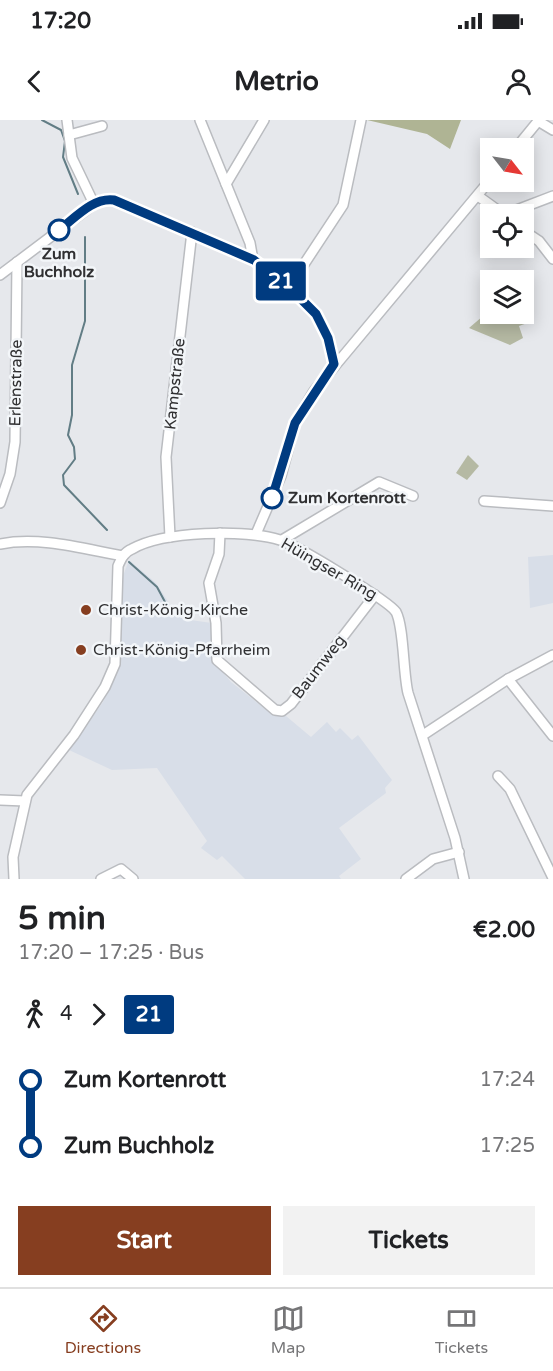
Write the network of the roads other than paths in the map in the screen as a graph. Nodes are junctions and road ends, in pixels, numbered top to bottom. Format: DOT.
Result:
graph roads {
  1 [pos="67,120"];
  2 [pos="200,120"];
  3 [pos="264,120"];
  4 [pos="361,120"];
  5 [pos="538,121"];
  6 [pos="102,126"];
  7 [pos="553,130"];
  8 [pos="69,135"];
  9 [pos="524,138"];
  10 [pos="226,184"];
  11 [pos="481,192"];
  12 [pos="478,196"];
  13 [pos="553,196"];
  14 [pos="93,204"];
  15 [pos="490,204"];
  16 [pos="532,204"];
  17 [pos="192,232"];
  18 [pos="534,238"];
  19 [pos="553,259"];
  20 [pos="254,260"];
  21 [pos="17,261"];
  22 [pos="0,275"];
  23 [pos="289,287"];
  24 [pos="334,364"];
  25 [pos="413,496"];
  26 [pos="484,501"];
  27 [pos="0,503"];
  28 [pos="553,506"];
  29 [pos="220,533"];
  30 [pos="256,534"];
  31 [pos="170,537"];
  32 [pos="282,540"];
  33 [pos="0,544"];
  34 [pos="123,556"];
  35 [pos="375,595"];
  36 [pos="553,655"];
  37 [pos="508,679"];
  38 [pos="423,735"];
  39 [pos="553,736"];
  40 [pos="498,776"];
  41 [pos="0,800"];
  42 [pos="25,801"];
  43 [pos="459,852"];
  44 [pos="553,878"];
  45 [pos="14,879"];
  46 [pos="101,879"];
  47 [pos="133,879"];
  48 [pos="406,879"];
  49 [pos="464,879"];
  1 -- 8 [label="street"];
  2 -- 10 [label="street"];
  3 -- 10 [label="street"];
  4 -- 23 [label="street"];
  5 -- 7 [label="street"];
  5 -- 9 [label="street"];
  6 -- 8 [label="street"];
  8 -- 14 [label="street"];
  10 -- 20 [label="street"];
  11 -- 12 [label="street"];
  12 -- 15 [label="street"];
  12 -- 24 [label="street"];
  13 -- 16 [label="street"];
  14 -- 17 [label="street"];
  14 -- 21 [label="street"];
  17 -- 20 [label="street"];
  17 -- 31 [label="street, Kampstraße"];
  18 -- 19 [label="street"];
  20 -- 23 [label="street"];
  21 -- 22 [label="street"];
  21 -- 27 [label="street, Erlenstraße"];
  23 -- 24 [label="street"];
  24 -- 30 [label="street"];
  25 -- 32 [label="street"];
  26 -- 28 [label="street"];
  29 -- 30 [label="street, Hüingser Ring"];
  29 -- 31 [label="street, Hüingser Ring"];
  29 -- 35 [label="street, Baumweg"];
  30 -- 32 [label="street, Hüingser Ring"];
  31 -- 34 [label="street, Hüingser Ring"];
  32 -- 35 [label="street, Hüingser Ring"];
  33 -- 34 [label="street"];
  34 -- 42 [label="street"];
  35 -- 38 [label="street, Hüingser Ring"];
  36 -- 37 [label="street"];
  37 -- 38 [label="street"];
  37 -- 39 [label="street"];
  38 -- 43 [label="street, Hüingser Ring"];
  40 -- 44 [label="street"];
  41 -- 42 [label="street"];
  42 -- 45 [label="street"];
  43 -- 48 [label="street"];
  43 -- 49 [label="street, Hüingser Ring"];
  46 -- 47 [label="street"];
}
